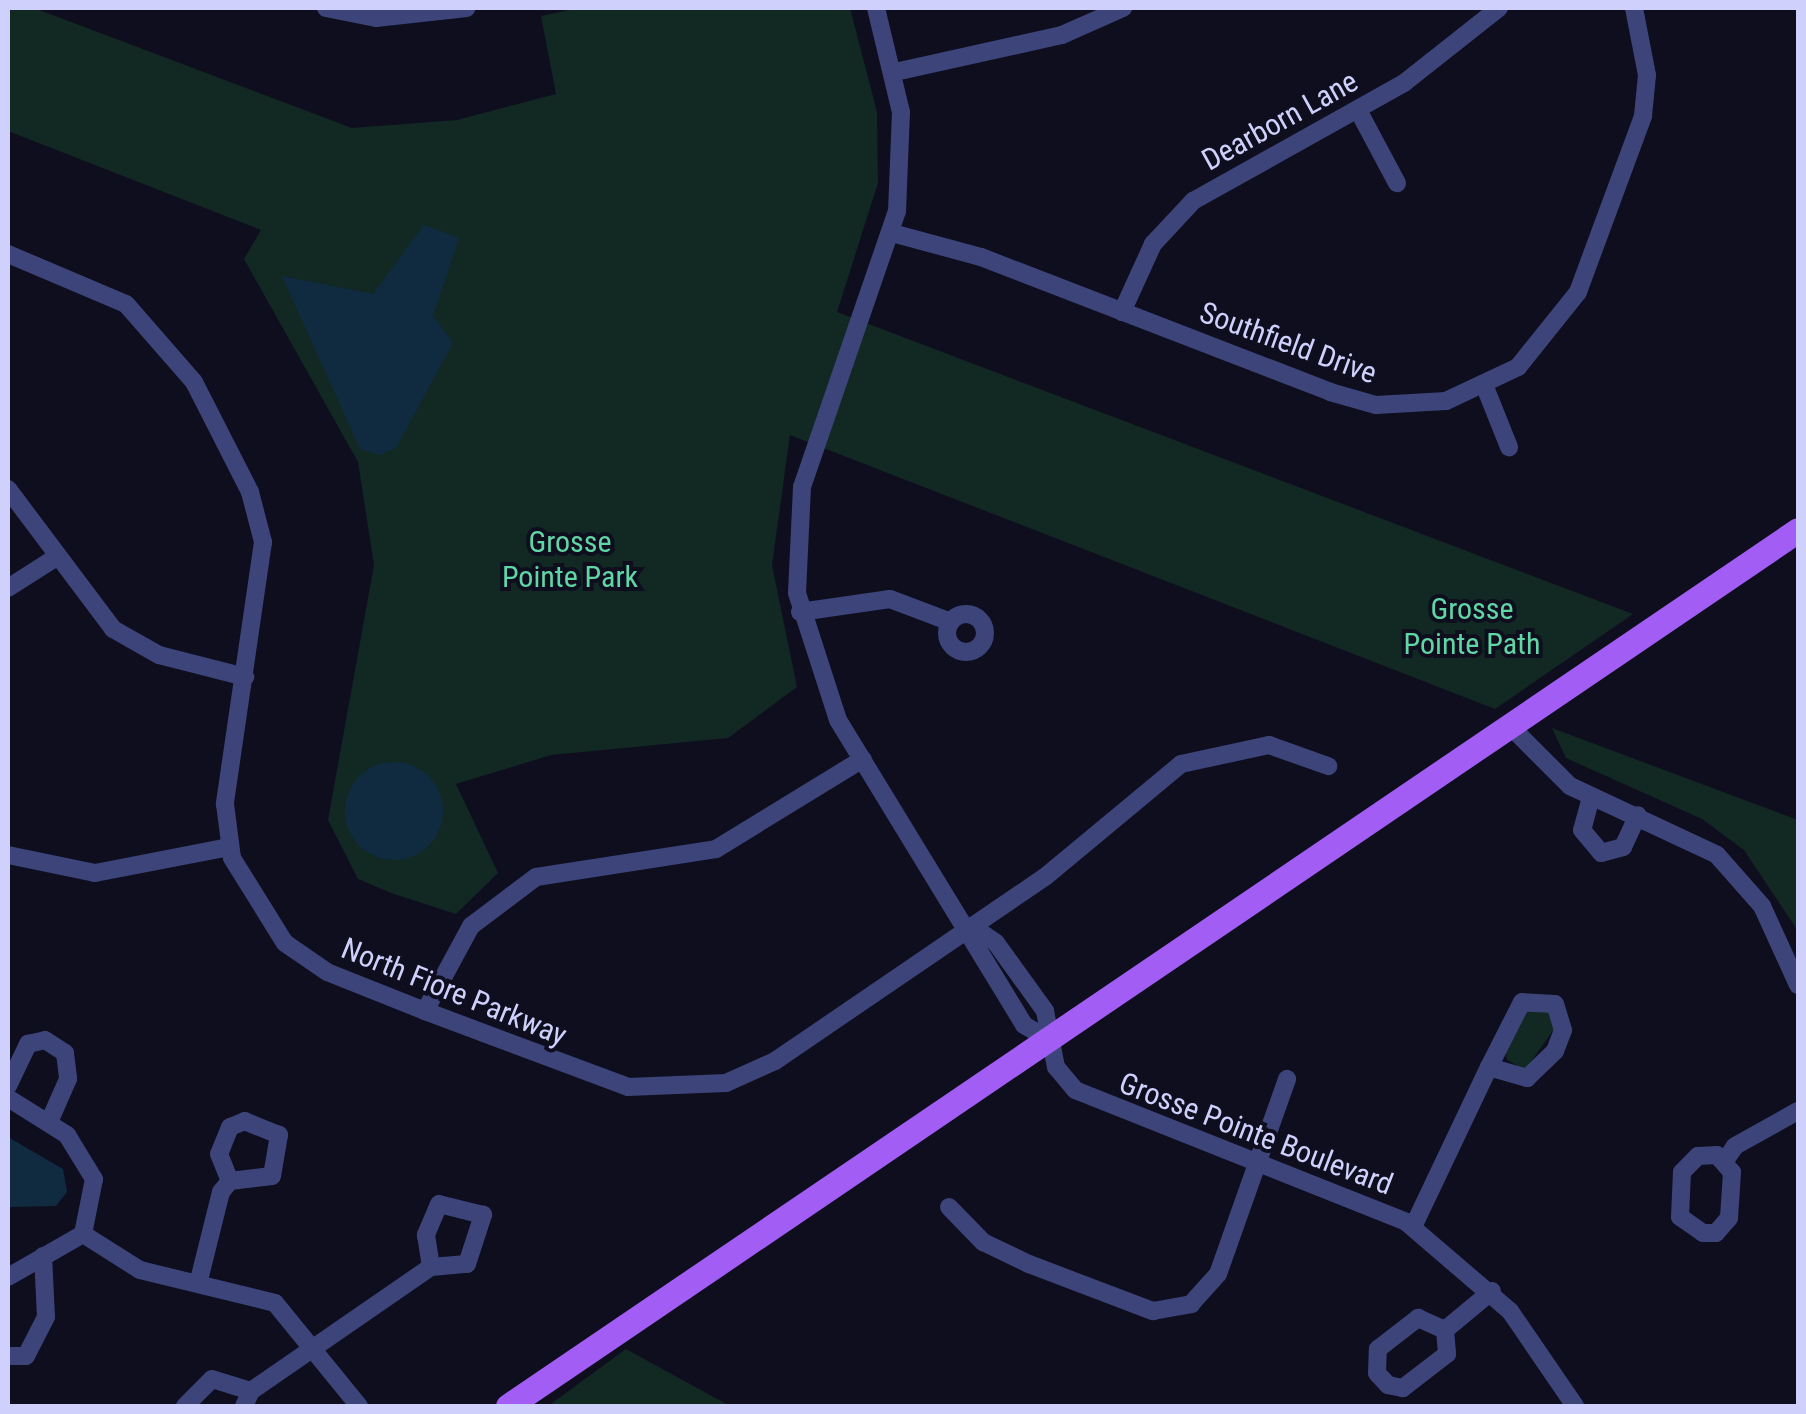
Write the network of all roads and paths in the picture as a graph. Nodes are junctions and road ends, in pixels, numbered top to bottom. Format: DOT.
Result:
graph roads {
  1 [pos="326,8"];
  2 [pos="466,8"];
  3 [pos="876,8"];
  4 [pos="1123,8"];
  5 [pos="1499,8"];
  6 [pos="1634,8"];
  7 [pos="896,72"];
  8 [pos="1358,110"];
  9 [pos="1396,182"];
  10 [pos="892,233"];
  11 [pos="8,254"];
  12 [pos="1122,312"];
  13 [pos="1485,387"];
  14 [pos="1509,447"];
  15 [pos="8,489"];
  16 [pos="1798,530"];
  17 [pos="55,558"];
  18 [pos="8,588"];
  19 [pos="800,612"];
  20 [pos="951,622"];
  21 [pos="245,678"];
  22 [pos="1510,726"];
  23 [pos="863,759"];
  24 [pos="1328,766"];
  25 [pos="1592,797"];
  26 [pos="1638,815"];
  27 [pos="229,848"];
  28 [pos="8,855"];
  29 [pos="972,926"];
  30 [pos="1798,985"];
  31 [pos="425,1011"];
  32 [pos="1048,1039"];
  33 [pos="1489,1067"];
  34 [pos="1287,1079"];
  35 [pos="8,1086"];
  36 [pos="8,1098"];
  37 [pos="1798,1111"];
  38 [pos="50,1120"];
  39 [pos="1724,1162"];
  40 [pos="1261,1163"];
  41 [pos="230,1181"];
  42 [pos="949,1207"];
  43 [pos="1413,1228"];
  44 [pos="83,1234"];
  45 [pos="44,1256"];
  46 [pos="430,1267"];
  47 [pos="8,1278"];
  48 [pos="199,1280"];
  49 [pos="1492,1291"];
  50 [pos="1445,1330"];
  51 [pos="316,1347"];
  52 [pos="8,1356"];
  53 [pos="247,1399"];
  54 [pos="185,1406"];
  55 [pos="359,1406"];
  56 [pos="508,1406"];
  57 [pos="1575,1406"];
  1 -- 2 [label="street"];
  3 -- 7 [label="street, Grosse Pointe Boulevard"];
  4 -- 7 [label="street"];
  5 -- 8 [label="street, Dearborn Lane"];
  6 -- 13 [label="street, Southfield Drive"];
  7 -- 10 [label="street, Grosse Pointe Boulevard"];
  8 -- 9 [label="street"];
  8 -- 12 [label="street, Dearborn Lane"];
  10 -- 12 [label="street, Southfield Drive"];
  10 -- 19 [label="street, Grosse Pointe Boulevard"];
  11 -- 21 [label="street, North Fiore Parkway"];
  12 -- 13 [label="street, Southfield Drive"];
  13 -- 14 [label="street"];
  15 -- 17 [label="street"];
  16 -- 22 [label="main road"];
  17 -- 18 [label="street"];
  17 -- 21 [label="street"];
  19 -- 20 [label="street"];
  19 -- 23 [label="street, Grosse Pointe Boulevard"];
  21 -- 27 [label="street, North Fiore Parkway"];
  22 -- 25 [label="street"];
  22 -- 32 [label="main road"];
  23 -- 29 [label="street, Grosse Pointe Boulevard"];
  23 -- 31 [label="street"];
  24 -- 29 [label="street, North Fiore Parkway"];
  25 -- 26 [label="street"];
  25 -- 26 [label="street"];
  26 -- 30 [label="street"];
  27 -- 28 [label="street"];
  27 -- 31 [label="street, North Fiore Parkway"];
  29 -- 31 [label="street, North Fiore Parkway"];
  29 -- 32 [label="street, Grosse Pointe Boulevard"];
  32 -- 40 [label="street, Grosse Pointe Boulevard"];
  32 -- 56 [label="main road"];
  33 -- 33 [label="street"];
  33 -- 43 [label="street"];
  34 -- 40 [label="street"];
  35 -- 38 [label="street"];
  36 -- 38 [label="street"];
  37 -- 39 [label="street"];
  38 -- 44 [label="street"];
  40 -- 42 [label="street"];
  40 -- 43 [label="street, Grosse Pointe Boulevard"];
  41 -- 48 [label="street"];
  43 -- 49 [label="street, Grosse Pointe Boulevard"];
  44 -- 45 [label="street"];
  44 -- 48 [label="street"];
  45 -- 47 [label="street"];
  45 -- 52 [label="street"];
  46 -- 51 [label="street"];
  48 -- 51 [label="street"];
  49 -- 50 [label="street"];
  49 -- 57 [label="street, Grosse Pointe Boulevard"];
  50 -- 50 [label="street"];
  51 -- 53 [label="street"];
  51 -- 55 [label="street"];
  53 -- 54 [label="street"];
}
